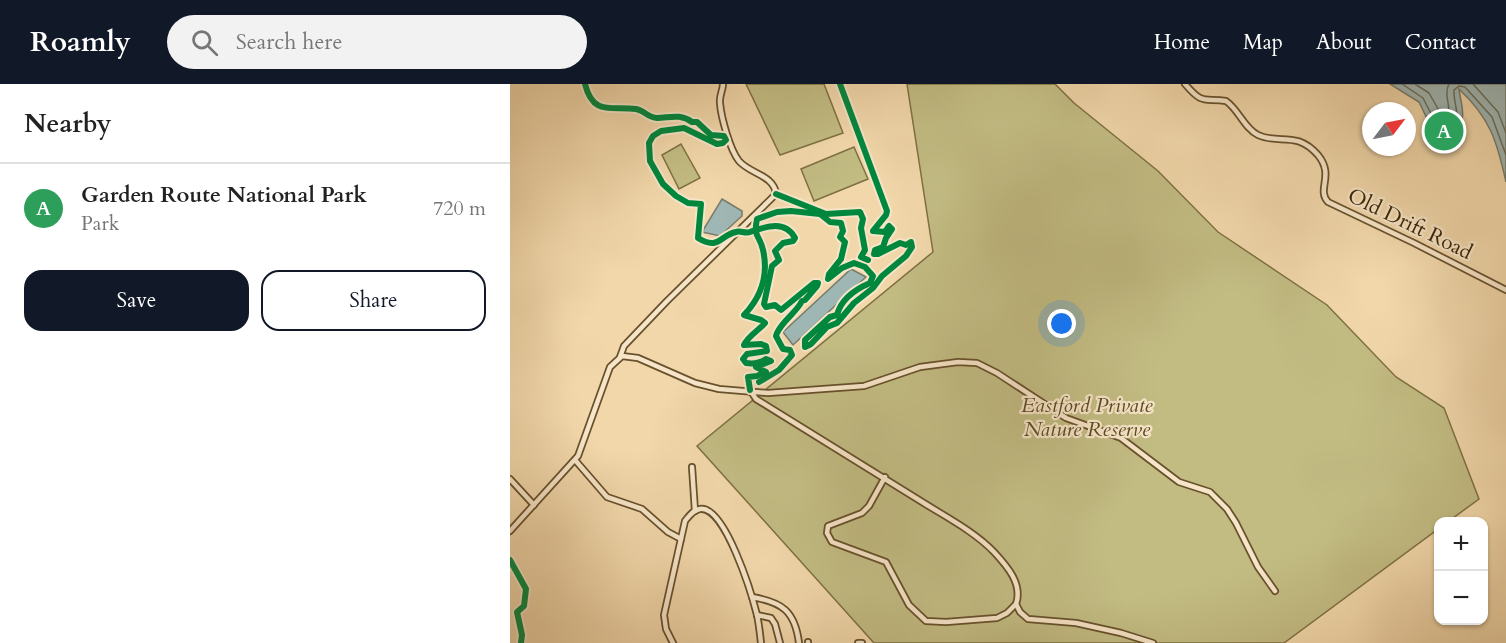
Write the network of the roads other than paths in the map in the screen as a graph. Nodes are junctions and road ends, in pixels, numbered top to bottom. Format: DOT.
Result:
graph roads {
  1 [pos="723,84"];
  2 [pos="1185,84"];
  3 [pos="1506,290"];
  4 [pos="620,357"];
  5 [pos="750,390"];
  6 [pos="575,460"];
  7 [pos="692,466"];
  8 [pos="885,477"];
  9 [pos="510,479"];
  10 [pos="534,505"];
  11 [pos="695,511"];
  12 [pos="510,531"];
  13 [pos="681,539"];
  14 [pos="1275,591"];
  15 [pos="752,597"];
  16 [pos="1016,604"];
  17 [pos="757,615"];
  18 [pos="673,643"];
  19 [pos="761,643"];
  20 [pos="780,643"];
  21 [pos="799,643"];
  22 [pos="1153,643"];
  1 -- 4 [label="street"];
  2 -- 3 [label="street, Old Drift Road"];
  4 -- 5 [label="street"];
  4 -- 6 [label="street"];
  5 -- 8 [label="street"];
  5 -- 14 [label="street"];
  6 -- 10 [label="street"];
  6 -- 13 [label="street"];
  7 -- 11 [label="street"];
  8 -- 16 [label="street"];
  8 -- 16 [label="street"];
  9 -- 10 [label="street"];
  10 -- 12 [label="street"];
  11 -- 13 [label="street"];
  11 -- 15 [label="street"];
  13 -- 18 [label="street"];
  15 -- 17 [label="street"];
  15 -- 21 [label="street"];
  16 -- 22 [label="street"];
  17 -- 19 [label="street"];
  17 -- 20 [label="street"];
}
